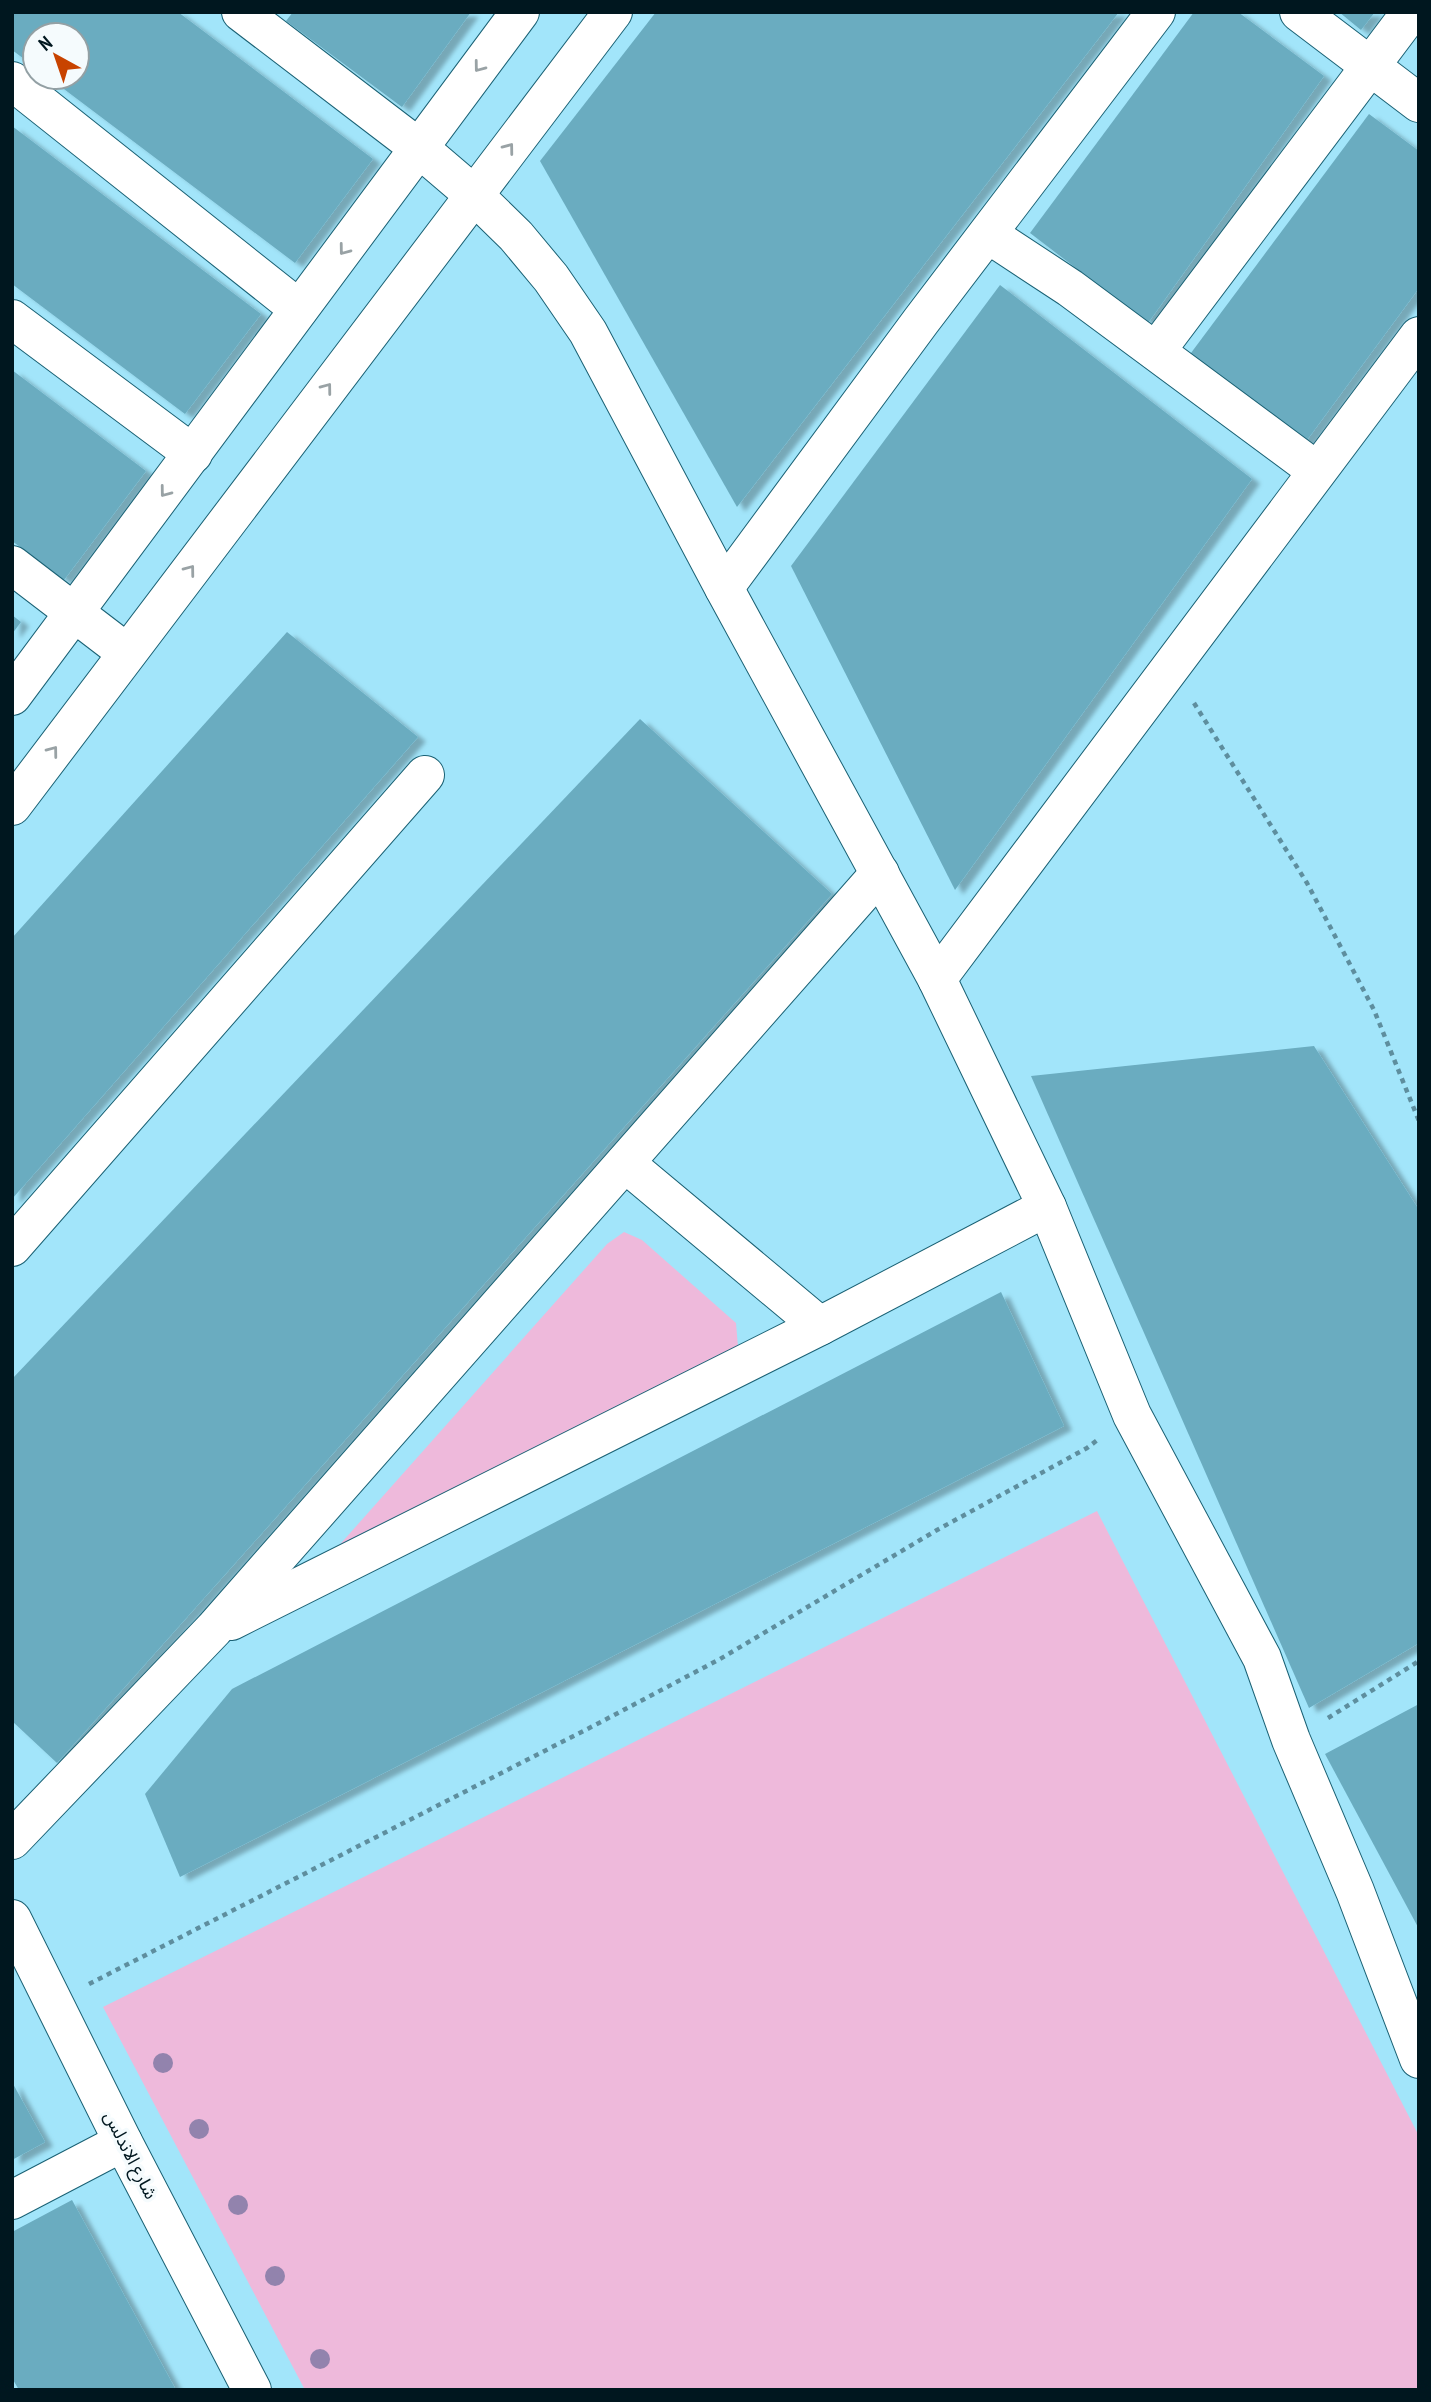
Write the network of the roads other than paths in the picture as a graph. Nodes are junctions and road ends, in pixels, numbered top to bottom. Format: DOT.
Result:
graph roads {
  1 [pos="520,12"];
  2 [pos="613,12"];
  3 [pos="1156,12"];
  4 [pos="1299,12"];
  5 [pos="1411,12"];
  6 [pos="251,15"];
  7 [pos="1370,66"];
  8 [pos="12,82"];
  9 [pos="1419,103"];
  10 [pos="419,148"];
  11 [pos="474,195"];
  12 [pos="988,234"];
  13 [pos="299,309"];
  14 [pos="12,319"];
  15 [pos="1419,336"];
  16 [pos="1156,351"];
  17 [pos="192,454"];
  18 [pos="1317,471"];
  19 [pos="12,565"];
  20 [pos="724,588"];
  21 [pos="75,612"];
  22 [pos="127,653"];
  23 [pos="12,696"];
  24 [pos="425,775"];
  25 [pos="12,806"];
  26 [pos="880,873"];
  27 [pos="937,979"];
  28 [pos="625,1163"];
  29 [pos="1047,1208"];
  30 [pos="12,1247"];
  31 [pos="820,1326"];
  32 [pos="214,1629"];
  33 [pos="12,1840"];
  34 [pos="12,1919"];
  35 [pos="1419,2059"];
  36 [pos="123,2142"];
  37 [pos="12,2200"];
  38 [pos="252,2390"];
  1 -- 10 [label="street, one-way"];
  11 -- 2 [label="street, one-way"];
  3 -- 12 [label="street"];
  4 -- 7 [label="street"];
  5 -- 7 [label="street"];
  6 -- 10 [label="street"];
  7 -- 9 [label="street"];
  7 -- 16 [label="street"];
  8 -- 13 [label="street"];
  10 -- 11 [label="street"];
  10 -- 13 [label="street, one-way"];
  11 -- 20 [label="street"];
  22 -- 11 [label="street, one-way"];
  12 -- 16 [label="street"];
  12 -- 20 [label="street"];
  13 -- 17 [label="street"];
  14 -- 17 [label="street"];
  15 -- 18 [label="street"];
  16 -- 18 [label="street"];
  17 -- 21 [label="street, one-way"];
  18 -- 27 [label="street"];
  19 -- 21 [label="street"];
  20 -- 26 [label="street"];
  21 -- 22 [label="street"];
  21 -- 23 [label="street"];
  25 -- 22 [label="street, one-way"];
  24 -- 30 [label="street"];
  26 -- 27 [label="street"];
  26 -- 28 [label="street"];
  27 -- 29 [label="street"];
  28 -- 31 [label="street"];
  28 -- 32 [label="street"];
  29 -- 31 [label="street"];
  29 -- 35 [label="street"];
  31 -- 32 [label="street"];
  32 -- 33 [label="street"];
  34 -- 36 [label="street, شارع الاندلس"];
  36 -- 37 [label="street"];
  36 -- 38 [label="street, شارع الاندلس"];
}
